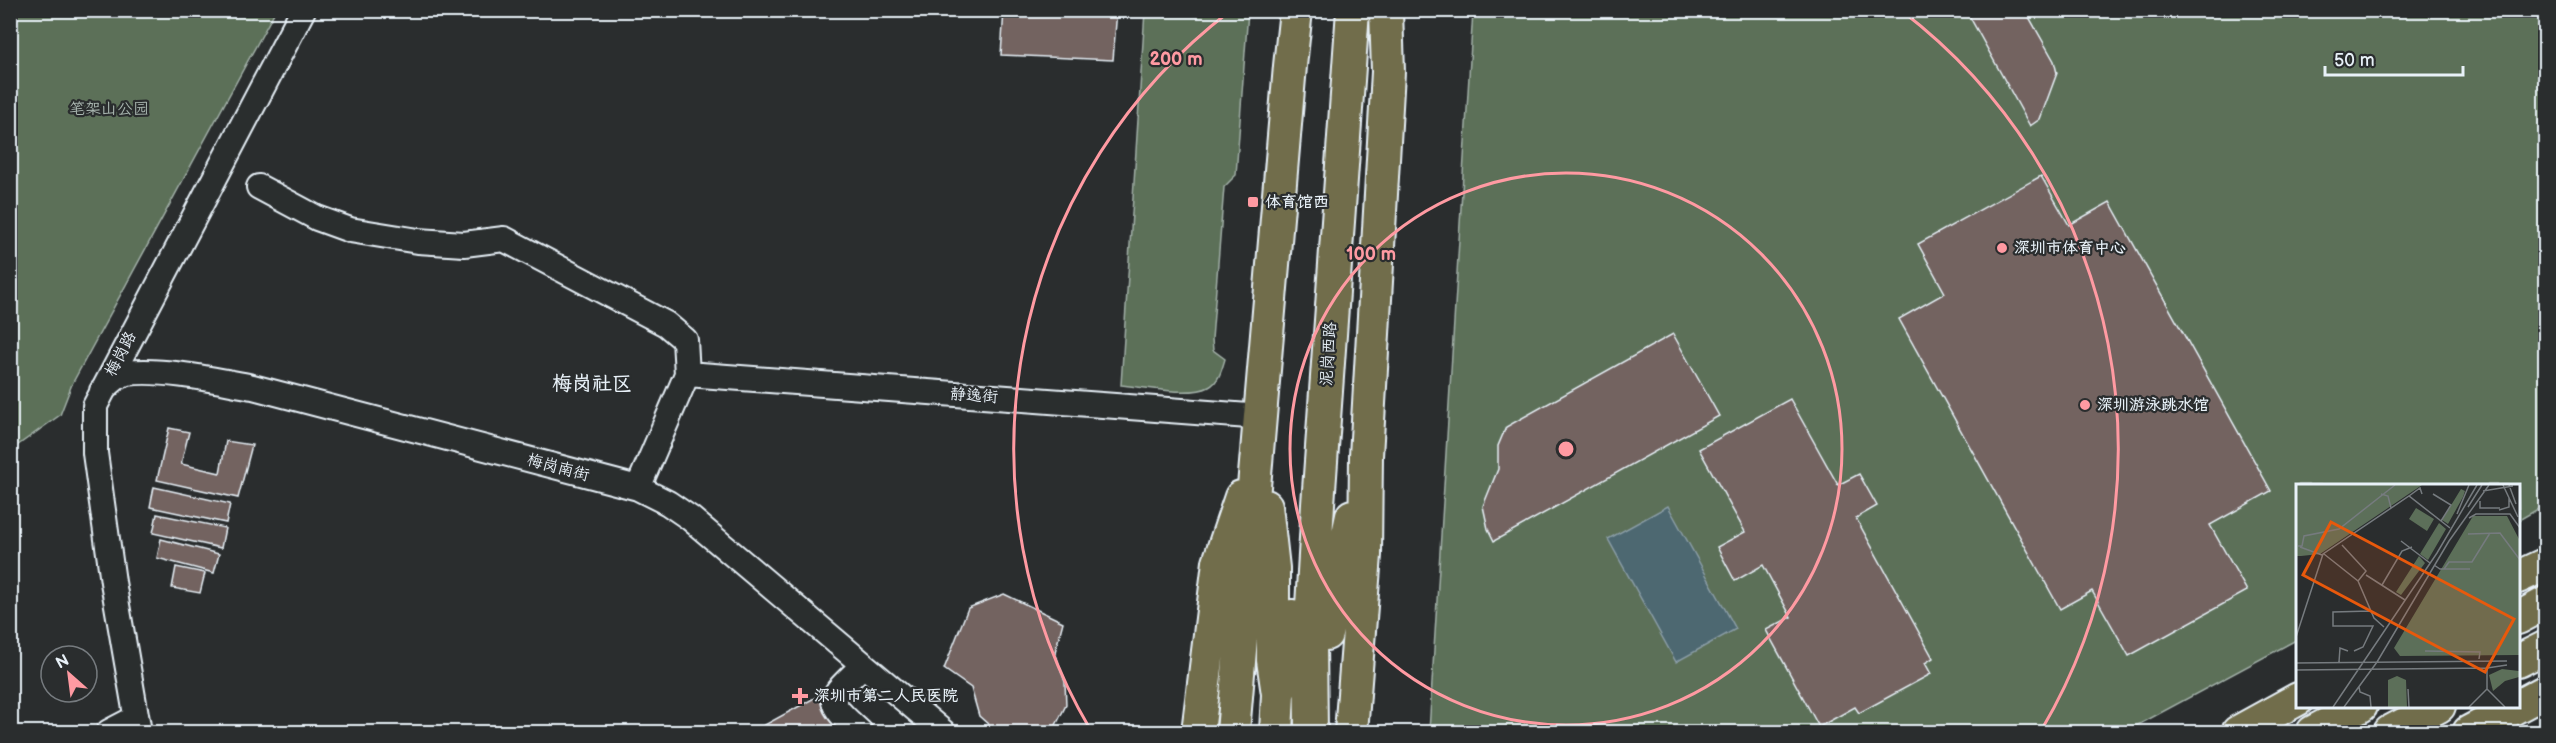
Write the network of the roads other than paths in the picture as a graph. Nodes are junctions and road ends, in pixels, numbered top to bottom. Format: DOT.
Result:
graph roads {
  1 [pos="303,10"];
  2 [pos="1296,10"];
  3 [pos="1334,10"];
  4 [pos="1353,10"];
  5 [pos="1386,10"];
  6 [pos="259,187"];
  7 [pos="687,374"];
  8 [pos="102,391"];
  9 [pos="1261,431"];
  10 [pos="1366,456"];
  11 [pos="638,488"];
  12 [pos="2546,564"];
  13 [pos="2520,576"];
  14 [pos="2546,646"];
  15 [pos="2520,661"];
  16 [pos="863,665"];
  17 [pos="2546,691"];
  18 [pos="1278,694"];
  19 [pos="1312,698"];
  20 [pos="2296,700"];
  21 [pos="2520,705"];
  22 [pos="2357,707"];
  23 [pos="2435,707"];
  24 [pos="2516,707"];
  25 [pos="137,725"];
  26 [pos="109,732"];
  27 [pos="860,732"];
  28 [pos="943,732"];
  29 [pos="1198,732"];
  30 [pos="1233,732"];
  31 [pos="1276,732"];
  32 [pos="1311,732"];
  33 [pos="1351,732"];
  34 [pos="2238,732"];
  35 [pos="2313,732"];
  36 [pos="2390,732"];
  37 [pos="2469,732"];
  1 -- 8 [label="street, 梅岗路"];
  2 -- 9 [label="main road, 泥岗西路"];
  3 -- 18 [label="main road, 泥岗西路"];
  4 -- 19 [label="main road, 泥岗西路"];
  5 -- 10 [label="main road, 泥岗西路"];
  6 -- 7 [label="street"];
  7 -- 9 [label="street, 静逸街"];
  7 -- 11 [label="street"];
  8 -- 11 [label="street, 梅岗南街"];
  8 -- 25 [label="street, 梅岗路"];
  9 -- 18 [label="main road, 泥岗西路"];
  9 -- 29 [label="main road"];
  9 -- 30 [label="main road, 泥岗西路"];
  10 -- 19 [label="main road, 泥岗西路"];
  10 -- 33 [label="main road, 泥岗西路"];
  11 -- 16 [label="street, 梅岗南街"];
  12 -- 13 [label="main road"];
  14 -- 15 [label="main road"];
  16 -- 27 [label="street"];
  16 -- 28 [label="street, 梅岗南街"];
  17 -- 21 [label="main road"];
  18 -- 31 [label="main road, 泥岗西路"];
  19 -- 32 [label="main road, 泥岗西路"];
  20 -- 34 [label="main road"];
  22 -- 35 [label="main road"];
  23 -- 36 [label="main road"];
  24 -- 37 [label="main road"];
  25 -- 26 [label="street"];
}
